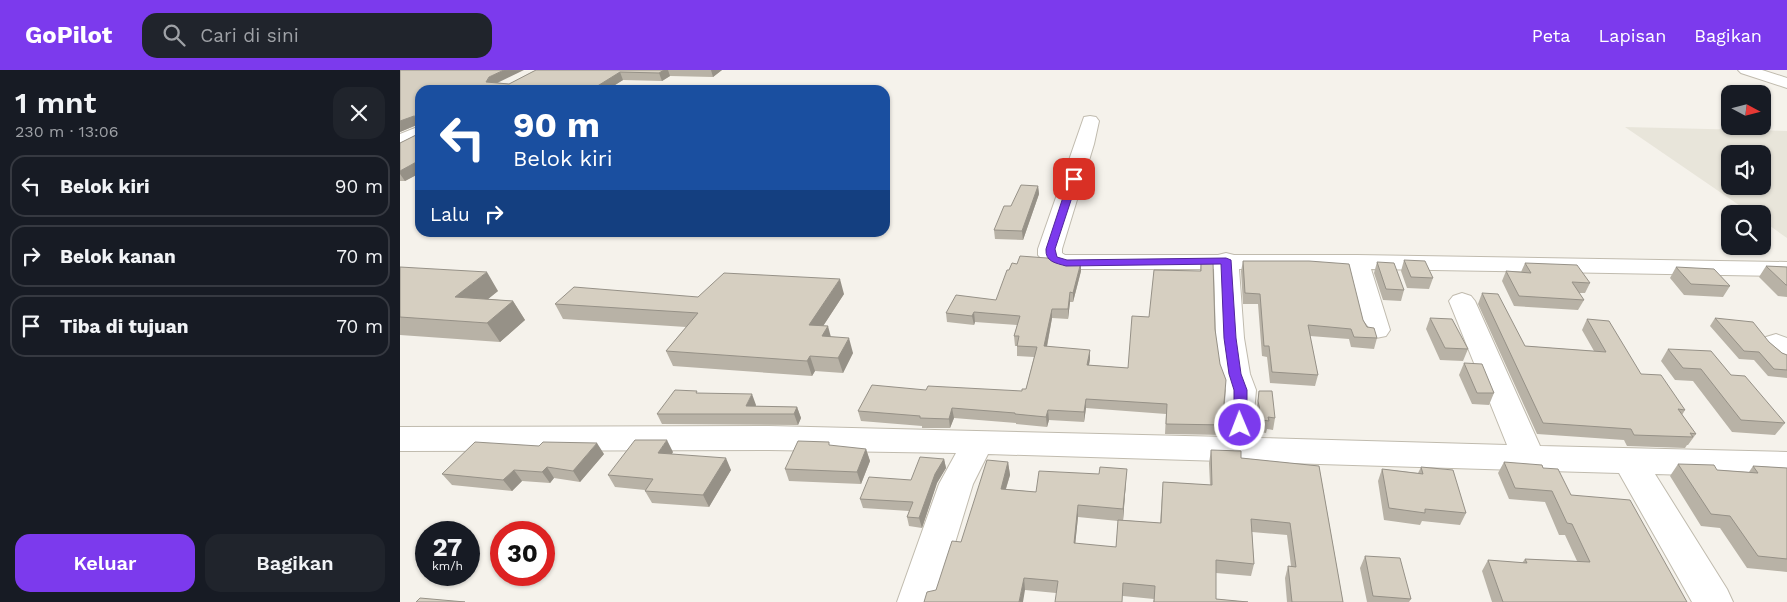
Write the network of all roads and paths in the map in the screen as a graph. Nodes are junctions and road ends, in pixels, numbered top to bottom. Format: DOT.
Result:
graph roads {
  1 [pos="1746,70"];
  2 [pos="1787,84"];
  3 [pos="1090,121"];
  4 [pos="415,134"];
  5 [pos="400,141"];
  6 [pos="415,143"];
  7 [pos="1226,260"];
  8 [pos="1357,262"];
  9 [pos="1787,268"];
  10 [pos="1462,301"];
  11 [pos="1376,330"];
  12 [pos="400,439"];
  13 [pos="978,442"];
  14 [pos="1245,450"];
  15 [pos="1529,458"];
  16 [pos="1630,460"];
  17 [pos="1787,465"];
  18 [pos="916,602"];
  19 [pos="1713,602"];
  1 -- 2 [label="street"];
  3 -- 7 [label="street"];
  4 -- 5 [label="street"];
  5 -- 6 [label="street"];
  7 -- 8 [label="street"];
  7 -- 14 [label="street"];
  8 -- 9 [label="street"];
  8 -- 11 [label="street"];
  10 -- 15 [label="street"];
  12 -- 13 [label="street"];
  13 -- 14 [label="street"];
  13 -- 18 [label="street"];
  14 -- 15 [label="street"];
  15 -- 16 [label="street"];
  16 -- 17 [label="street"];
  16 -- 19 [label="street"];
}
